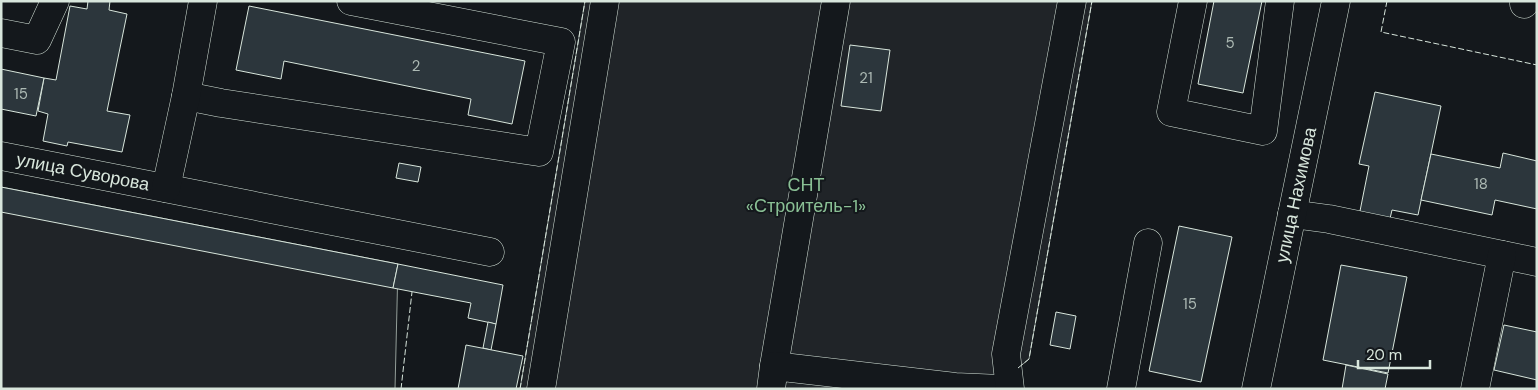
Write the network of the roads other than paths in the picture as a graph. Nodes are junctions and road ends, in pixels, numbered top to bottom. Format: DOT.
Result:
graph roads {
  1 [pos="55,1"];
  2 [pos="204,1"];
  3 [pos="352,1"];
  4 [pos="605,1"];
  5 [pos="836,1"];
  6 [pos="1072,1"];
  7 [pos="1193,1"];
  8 [pos="1280,1"];
  9 [pos="1336,1"];
  10 [pos="1,33"];
  11 [pos="186,96"];
  12 [pos="1,156"];
  13 [pos="166,188"];
  14 [pos="1292,214"];
  15 [pos="1148,244"];
  16 [pos="490,252"];
  17 [pos="1502,256"];
  18 [pos="1537,262"];
  19 [pos="772,378"];
  20 [pos="541,389"];
  21 [pos="1001,389"];
  22 [pos="1010,389"];
  23 [pos="1121,389"];
  24 [pos="1256,389"];
  25 [pos="1476,389"];
  1 -- 10 [label="street"];
  2 -- 11 [label="street"];
  3 -- 11 [label="street"];
  4 -- 20 [label="street"];
  5 -- 19 [label="street"];
  6 -- 22 [label="street"];
  7 -- 8 [label="street"];
  9 -- 14 [label="street, улица Нахимова"];
  11 -- 13 [label="street"];
  12 -- 13 [label="street, улица Суворова"];
  13 -- 16 [label="street, улица Суворова"];
  14 -- 17 [label="street"];
  14 -- 24 [label="street, улица Нахимова"];
  15 -- 23 [label="street"];
  17 -- 18 [label="street"];
  17 -- 25 [label="street"];
  19 -- 21 [label="street"];
}
